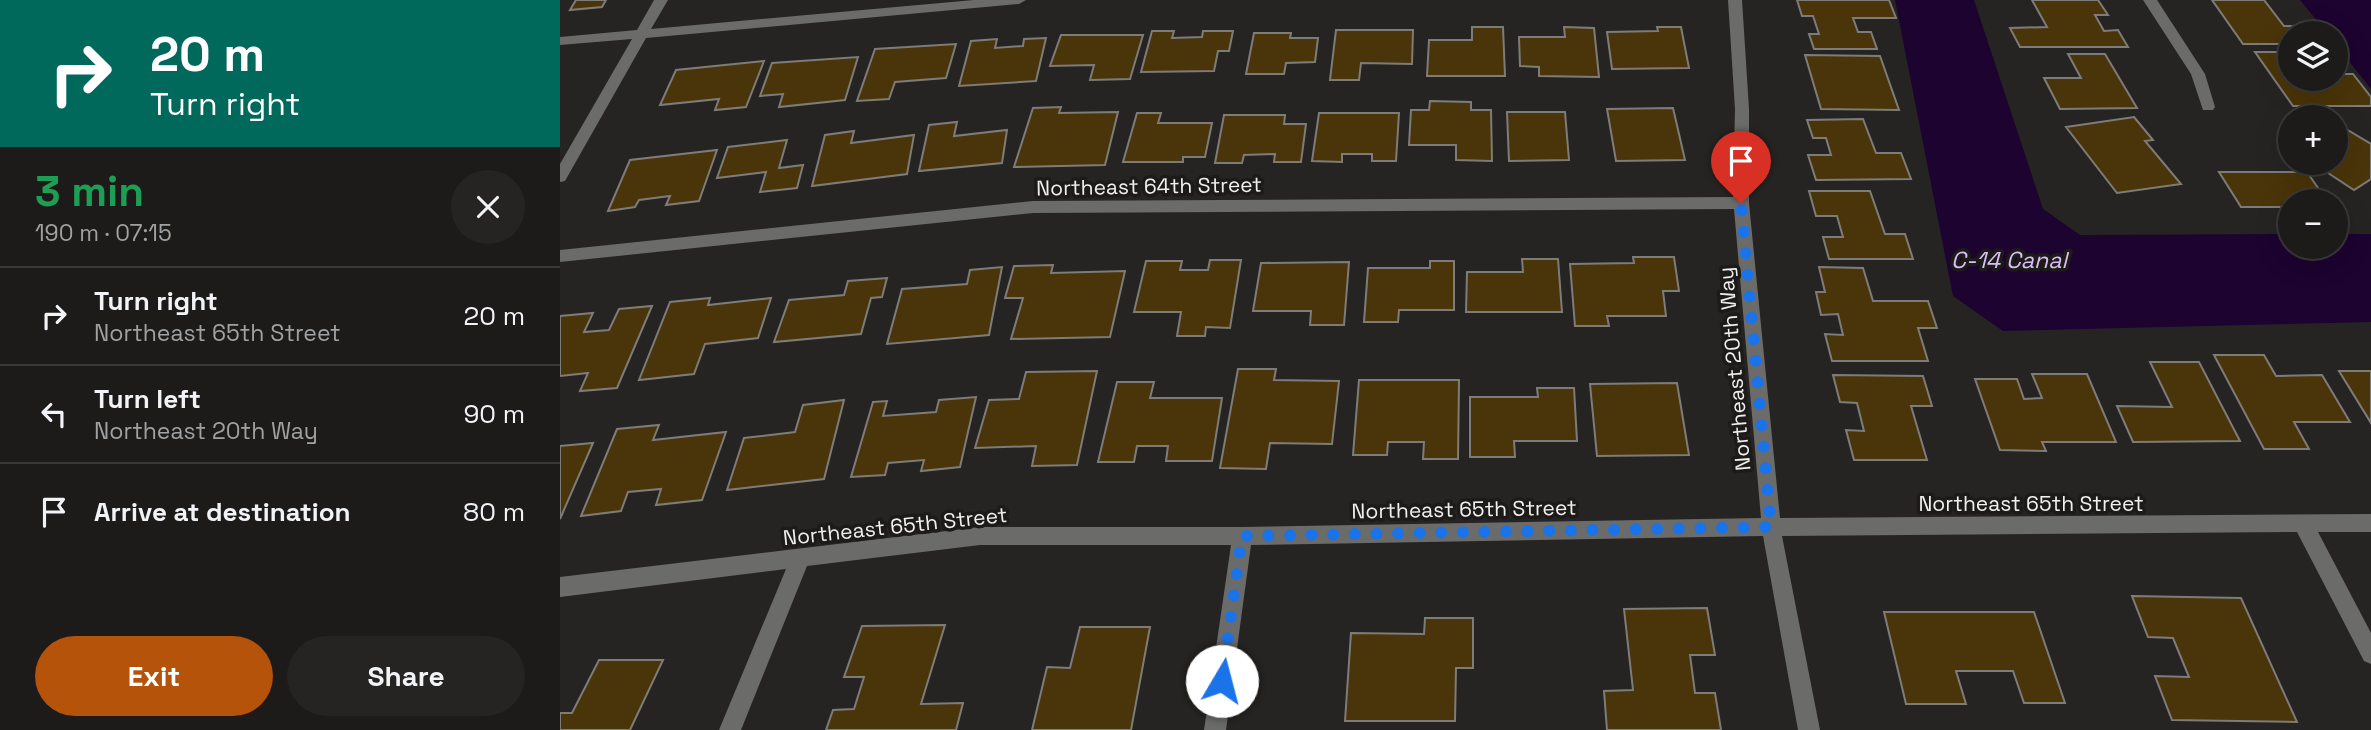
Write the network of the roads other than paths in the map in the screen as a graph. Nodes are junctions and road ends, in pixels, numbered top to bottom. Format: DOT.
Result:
graph roads {
  1 [pos="661,0"];
  2 [pos="1019,0"];
  3 [pos="1735,0"];
  4 [pos="2150,0"];
  5 [pos="641,36"];
  6 [pos="560,41"];
  7 [pos="2208,107"];
  8 [pos="560,177"];
  9 [pos="1741,203"];
  10 [pos="560,256"];
  11 [pos="2371,523"];
  12 [pos="2303,524"];
  13 [pos="1771,527"];
  14 [pos="1242,536"];
  15 [pos="800,558"];
  16 [pos="560,587"];
  17 [pos="2371,654"];
  18 [pos="730,730"];
  19 [pos="1215,730"];
  20 [pos="1809,730"];
  1 -- 5 [label="street"];
  2 -- 5 [label="street"];
  3 -- 9 [label="street, Northeast 20th Way"];
  4 -- 7 [label="street"];
  5 -- 6 [label="street"];
  5 -- 8 [label="street"];
  9 -- 10 [label="street, Northeast 64th Street"];
  9 -- 13 [label="street, Northeast 20th Way"];
  11 -- 12 [label="street, Northeast 65th Street"];
  12 -- 13 [label="street, Northeast 65th Street"];
  12 -- 17 [label="street"];
  13 -- 14 [label="street, Northeast 65th Street"];
  13 -- 20 [label="street, Northeast 20th Way"];
  14 -- 15 [label="street, Northeast 65th Street"];
  14 -- 19 [label="street"];
  15 -- 16 [label="street, Northeast 65th Street"];
  15 -- 18 [label="street"];
}
